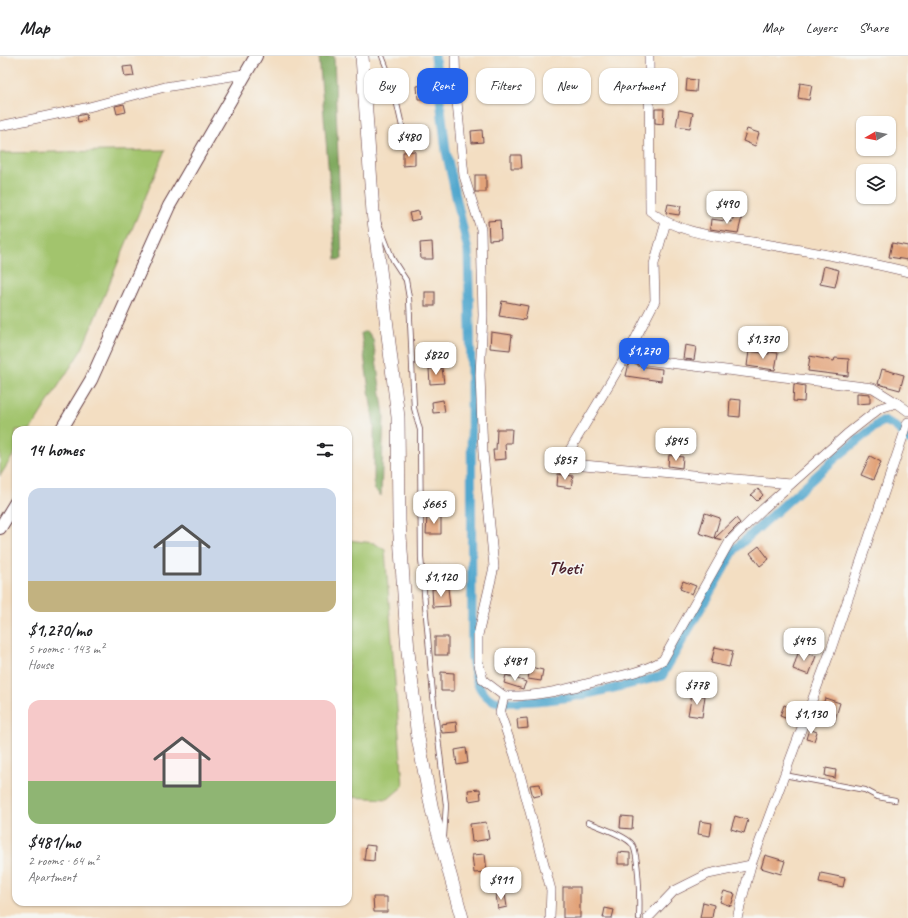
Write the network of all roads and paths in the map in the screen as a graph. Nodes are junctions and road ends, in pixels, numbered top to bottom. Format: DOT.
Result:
graph roads {
  1 [pos="256,56"];
  2 [pos="362,56"];
  3 [pos="382,56"];
  4 [pos="455,56"];
  5 [pos="649,56"];
  6 [pos="244,74"];
  7 [pos="0,126"];
  8 [pos="404,135"];
  9 [pos="374,212"];
  10 [pos="666,222"];
  11 [pos="908,272"];
  12 [pos="629,351"];
  13 [pos="897,403"];
  14 [pos="908,411"];
  15 [pos="908,422"];
  16 [pos="63,426"];
  17 [pos="790,484"];
  18 [pos="12,508"];
  19 [pos="0,528"];
  20 [pos="504,696"];
  21 [pos="784,775"];
  22 [pos="895,800"];
  23 [pos="588,822"];
  24 [pos="444,852"];
  25 [pos="751,865"];
  26 [pos="462,918"];
  27 [pos="550,918"];
  28 [pos="639,918"];
  29 [pos="648,918"];
  30 [pos="737,918"];
  1 -- 6 [label="street"];
  2 -- 9 [label="main road"];
  3 -- 8 [label="lane"];
  4 -- 20 [label="street"];
  5 -- 10 [label="street"];
  6 -- 7 [label="street"];
  6 -- 16 [label="street"];
  9 -- 24 [label="main road"];
  9 -- 24 [label="lane"];
  10 -- 11 [label="street"];
  10 -- 12 [label="street"];
  12 -- 13 [label="street"];
  12 -- 17 [label="street"];
  13 -- 14 [label="street"];
  13 -- 17 [label="street"];
  15 -- 21 [label="street"];
  17 -- 20 [label="street"];
  18 -- 19 [label="street"];
  20 -- 27 [label="street"];
  21 -- 22 [label="lane"];
  21 -- 25 [label="street"];
  23 -- 28 [label="lane"];
  24 -- 26 [label="main road"];
  25 -- 29 [label="street"];
  25 -- 30 [label="street"];
}
